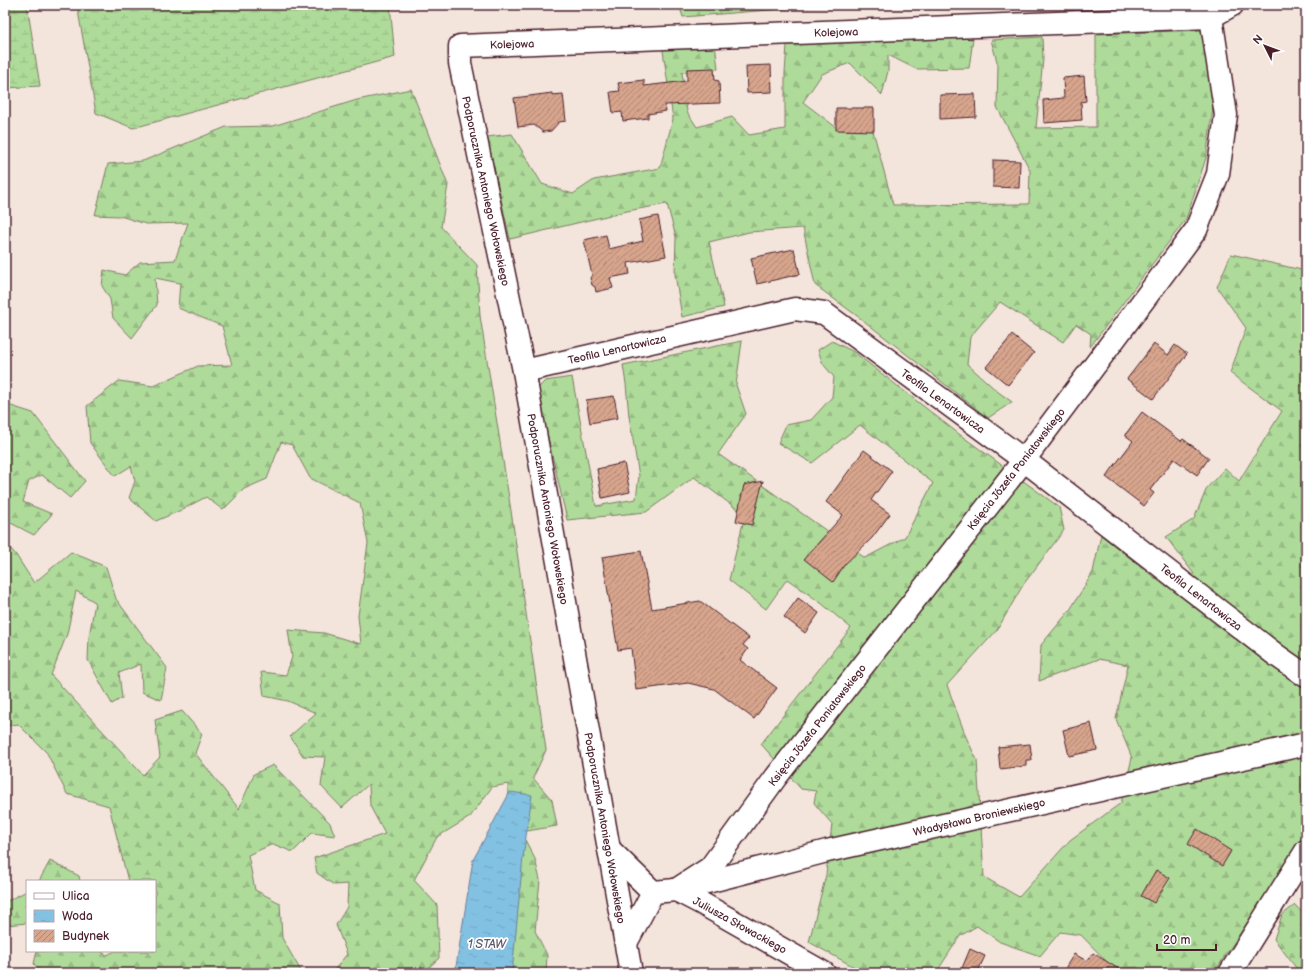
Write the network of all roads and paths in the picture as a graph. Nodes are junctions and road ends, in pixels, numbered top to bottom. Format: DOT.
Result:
graph roads {
  1 [pos="1232,5"];
  2 [pos="1211,17"];
  3 [pos="460,46"];
  4 [pos="524,371"];
  5 [pos="1024,460"];
  6 [pos="1306,676"];
  7 [pos="1306,744"];
  8 [pos="609,849"];
  9 [pos="1306,851"];
  10 [pos="676,890"];
  11 [pos="653,892"];
  12 [pos="626,944"];
  13 [pos="632,973"];
  14 [pos="824,973"];
  15 [pos="1230,973"];
  1 -- 2 [label="street"];
  2 -- 3 [label="street, Kolejowa"];
  2 -- 5 [label="street, Księcia Józefa Poniatowskiego"];
  3 -- 4 [label="street, Podporucznika Antoniego Wołowskiego"];
  4 -- 5 [label="street, Teofila Lenartowicza"];
  4 -- 8 [label="street, Podporucznika Antoniego Wołowskiego"];
  5 -- 6 [label="street, Teofila Lenartowicza"];
  5 -- 10 [label="street, Księcia Józefa Poniatowskiego"];
  7 -- 10 [label="street, Władysława Broniewskiego"];
  8 -- 11 [label="street"];
  8 -- 12 [label="street, Podporucznika Antoniego Wołowskiego"];
  9 -- 15 [label="street"];
  10 -- 11 [label="street, Władysława Broniewskiego"];
  10 -- 14 [label="street, Juliusza Słowackiego"];
  11 -- 12 [label="street"];
  12 -- 13 [label="street, Podporucznika Antoniego Wołowskiego"];
}
